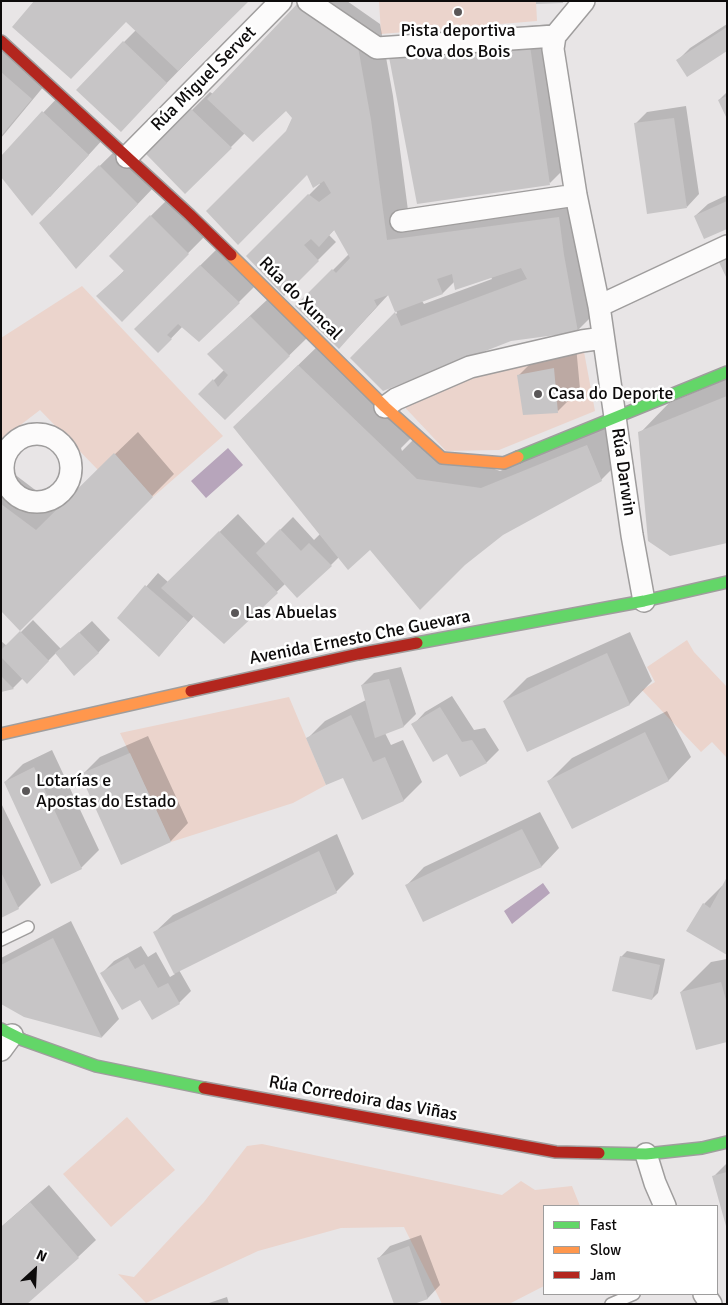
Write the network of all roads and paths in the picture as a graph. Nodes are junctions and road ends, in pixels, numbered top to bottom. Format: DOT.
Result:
graph roads {
  1 [pos="281,1"];
  2 [pos="308,1"];
  3 [pos="584,1"];
  4 [pos="555,36"];
  5 [pos="1,41"];
  6 [pos="127,157"];
  7 [pos="576,195"];
  8 [pos="401,221"];
  9 [pos="727,246"];
  10 [pos="599,306"];
  11 [pos="603,338"];
  12 [pos="727,372"];
  13 [pos="385,407"];
  14 [pos="614,416"];
  15 [pos="727,582"];
  16 [pos="644,602"];
  17 [pos="1,734"];
  18 [pos="28,927"];
  19 [pos="1,940"];
  20 [pos="5,1038"];
  21 [pos="727,1142"];
  22 [pos="646,1154"];
  23 [pos="665,1205"];
  24 [pos="632,1295"];
  25 [pos="611,1304"];
  1 -- 6 [label="street, Rúa Miguel Servet"];
  2 -- 4 [label="street"];
  3 -- 4 [label="street"];
  4 -- 7 [label="street, Rúa Darwin"];
  5 -- 6 [label="street, Rúa do Xuncal"];
  6 -- 13 [label="street, Rúa do Xuncal"];
  7 -- 8 [label="street"];
  7 -- 10 [label="street, Rúa Darwin"];
  9 -- 10 [label="street"];
  10 -- 11 [label="street, Rúa Darwin"];
  11 -- 13 [label="street"];
  11 -- 14 [label="street, Rúa Darwin"];
  12 -- 14 [label="street, Rúa do Xuncal"];
  13 -- 14 [label="street, Rúa do Xuncal"];
  14 -- 16 [label="street, Rúa Darwin"];
  15 -- 16 [label="street, Avenida Ernesto Che Guevara"];
  16 -- 17 [label="street, Avenida Ernesto Che Guevara"];
  18 -- 19 [label="lane"];
  20 -- 22 [label="street, Rúa Corredoira das Viñas"];
  21 -- 22 [label="street, Rúa Corredoira das Viñas"];
  22 -- 23 [label="street"];
  24 -- 25 [label="lane"];
}
